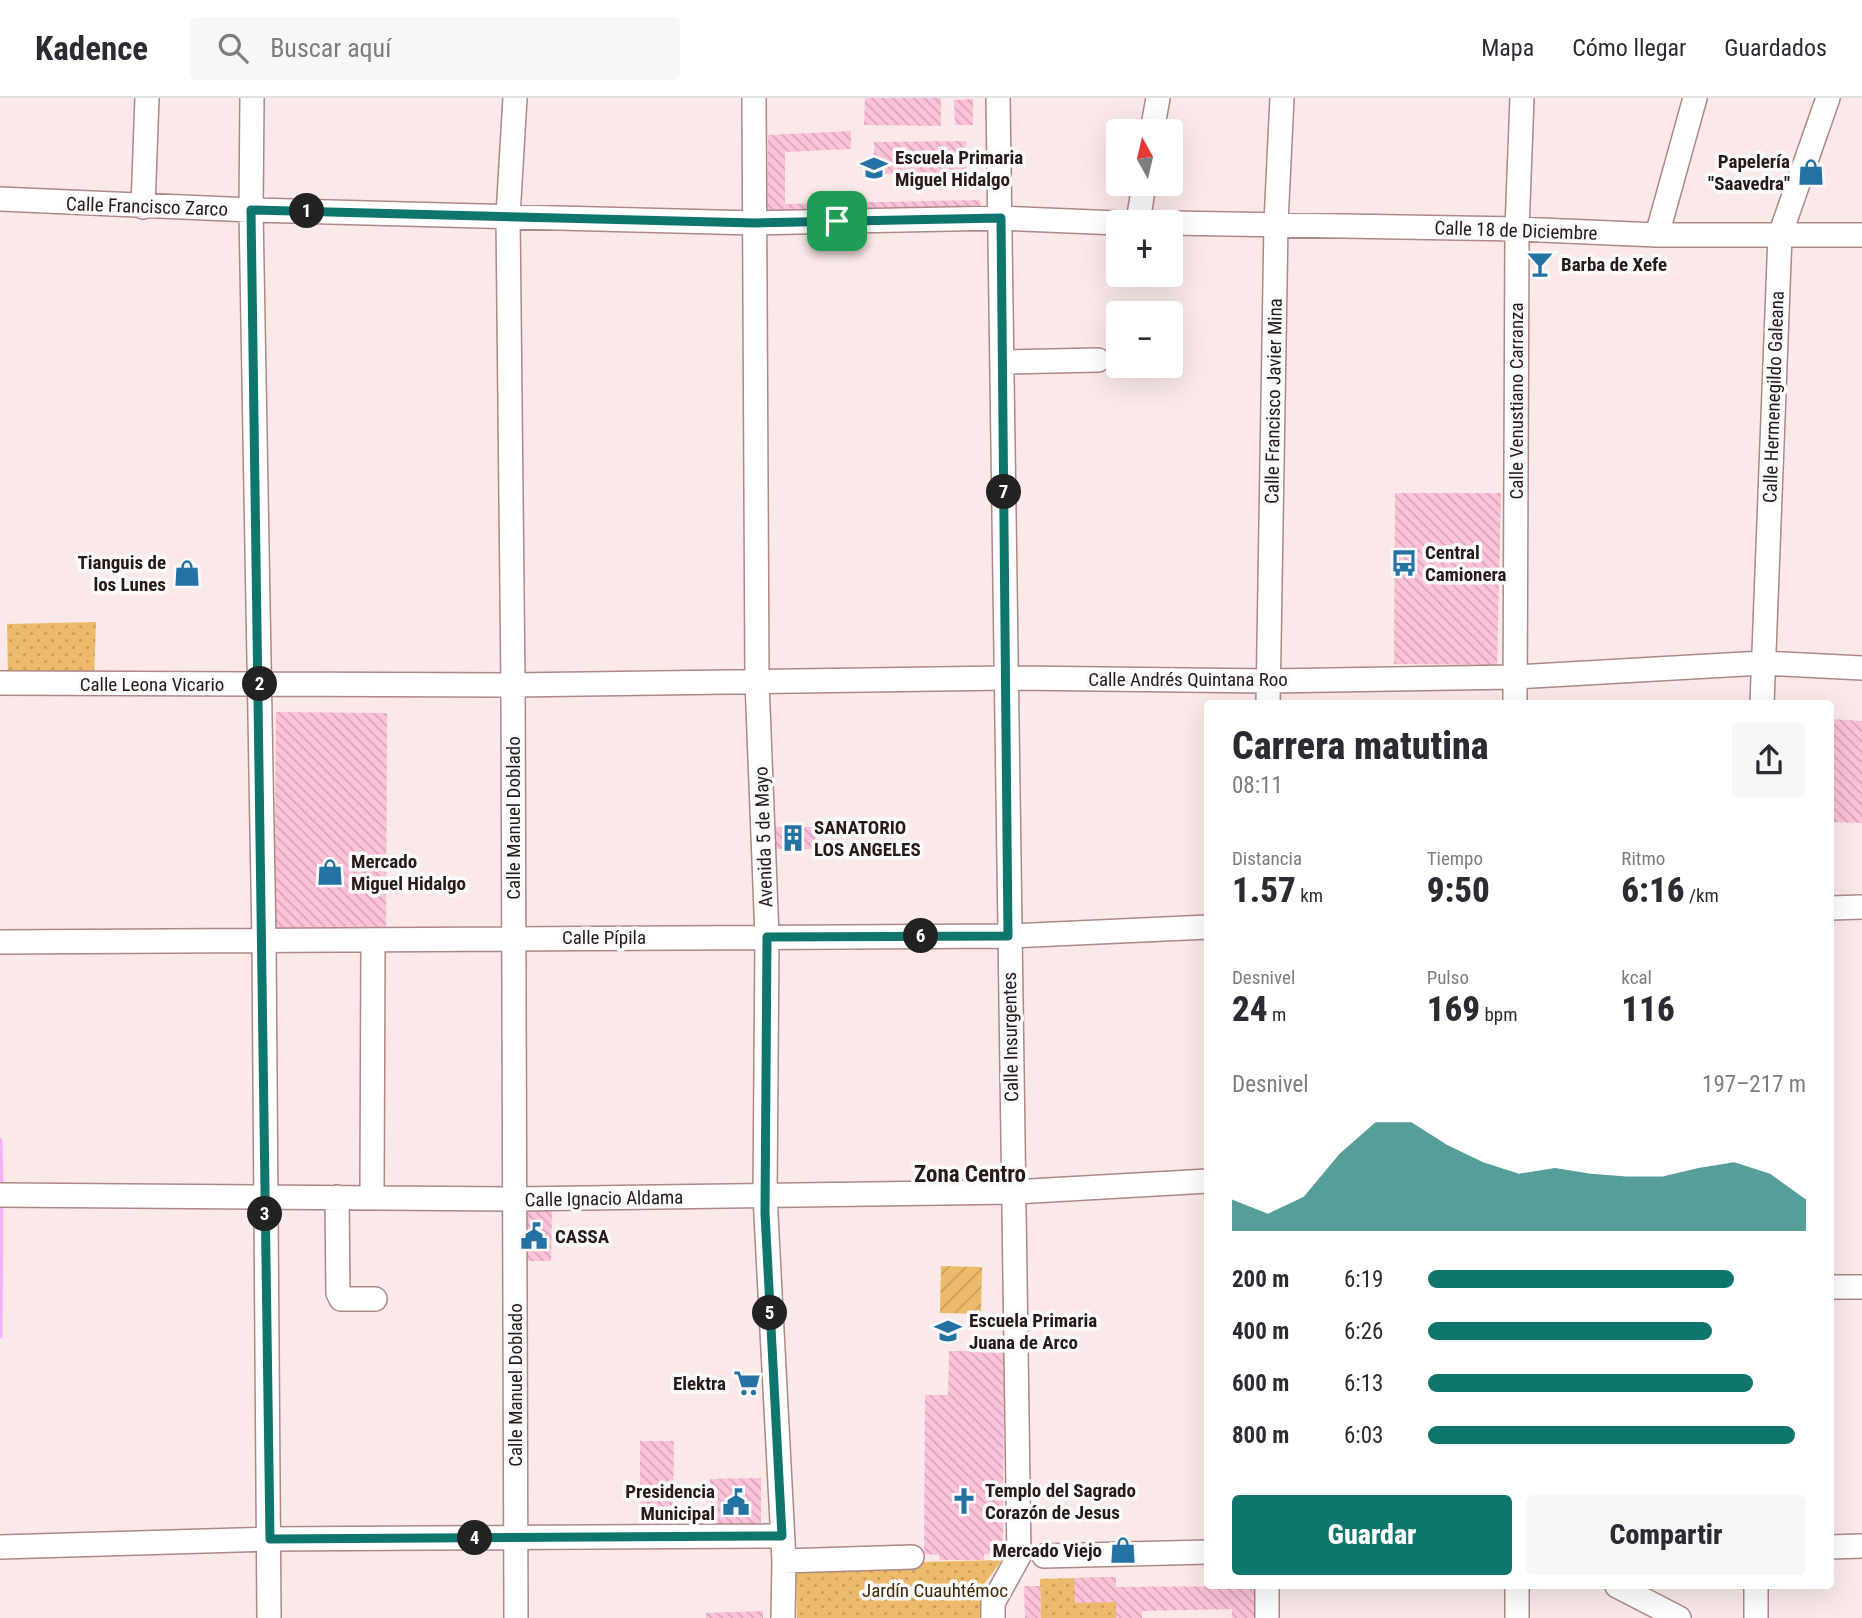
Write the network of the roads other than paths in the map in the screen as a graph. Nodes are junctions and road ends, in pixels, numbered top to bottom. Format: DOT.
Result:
graph roads {
  1 [pos="147,98"];
  2 [pos="253,98"];
  3 [pos="515,98"];
  4 [pos="754,98"];
  5 [pos="998,98"];
  6 [pos="1158,98"];
  7 [pos="1282,98"];
  8 [pos="1522,98"];
  9 [pos="1695,98"];
  10 [pos="1828,98"];
  11 [pos="1154,119"];
  12 [pos="0,199"];
  13 [pos="143,207"];
  14 [pos="251,210"];
  15 [pos="508,216"];
  16 [pos="1001,218"];
  17 [pos="1106,222"];
  18 [pos="755,223"];
  19 [pos="1183,223"];
  20 [pos="1276,223"];
  21 [pos="1517,229"];
  22 [pos="1657,235"];
  23 [pos="1780,235"];
  24 [pos="1862,235"];
  25 [pos="1098,360"];
  26 [pos="1003,362"];
  27 [pos="1762,663"];
  28 [pos="1862,667"];
  29 [pos="1515,677"];
  30 [pos="1006,678"];
  31 [pos="757,681"];
  32 [pos="0,683"];
  33 [pos="260,685"];
  34 [pos="513,685"];
  35 [pos="1268,692"];
  36 [pos="1515,700"];
  37 [pos="1762,700"];
  38 [pos="1862,907"];
  39 [pos="1834,908"];
  40 [pos="1204,927"];
  41 [pos="1008,936"];
  42 [pos="513,937"];
  43 [pos="767,937"];
  44 [pos="373,940"];
  45 [pos="0,942"];
  46 [pos="264,942"];
  47 [pos="1204,1181"];
  48 [pos="1014,1192"];
  49 [pos="0,1195"];
  50 [pos="372,1196"];
  51 [pos="765,1196"];
  52 [pos="337,1197"];
  53 [pos="264,1199"];
  54 [pos="514,1199"];
  55 [pos="1834,1287"];
  56 [pos="1862,1287"];
  57 [pos="374,1299"];
  58 [pos="782,1536"];
  59 [pos="515,1538"];
  60 [pos="270,1539"];
  61 [pos="1862,1546"];
  62 [pos="0,1547"];
  63 [pos="1834,1547"];
  64 [pos="1204,1552"];
  65 [pos="1032,1556"];
  66 [pos="912,1557"];
  67 [pos="784,1561"];
  68 [pos="1267,1589"];
  69 [pos="1517,1589"];
  70 [pos="1623,1589"];
  71 [pos="1756,1589"];
  72 [pos="270,1618"];
  73 [pos="516,1618"];
  74 [pos="783,1618"];
  75 [pos="993,1618"];
  76 [pos="1267,1618"];
  77 [pos="1517,1618"];
  78 [pos="1679,1618"];
  79 [pos="1756,1618"];
  1 -- 13 [label="street"];
  2 -- 14 [label="street"];
  3 -- 15 [label="street, Calle Manuel Doblado"];
  4 -- 18 [label="street, Avenida 5 de Mayo"];
  5 -- 16 [label="street, Calle Insurgentes"];
  6 -- 11 [label="street"];
  7 -- 20 [label="street, Calle Francisco Javier Mina"];
  8 -- 21 [label="street, Calle Venustiano Carranza"];
  9 -- 22 [label="street"];
  10 -- 23 [label="street, Calle Hermenegildo Galeana"];
  12 -- 13 [label="street, Calle Francisco Zarco"];
  13 -- 14 [label="street, Calle Francisco Zarco"];
  14 -- 15 [label="street, Calle Francisco Zarco"];
  14 -- 33 [label="street"];
  15 -- 18 [label="street, Calle Francisco Zarco"];
  15 -- 34 [label="street, Calle Manuel Doblado"];
  16 -- 17 [label="street"];
  16 -- 18 [label="street"];
  16 -- 26 [label="street, Calle Insurgentes"];
  18 -- 31 [label="street, Avenida 5 de Mayo"];
  19 -- 20 [label="street, Calle 18 de Diciembre"];
  20 -- 21 [label="street, Calle 18 de Diciembre"];
  20 -- 35 [label="street, Calle Francisco Javier Mina"];
  21 -- 22 [label="street, Calle 18 de Diciembre"];
  21 -- 29 [label="street, Calle Venustiano Carranza"];
  22 -- 23 [label="street, Calle 18 de Diciembre"];
  23 -- 24 [label="street, Calle 18 de Diciembre"];
  23 -- 27 [label="street, Calle Hermenegildo Galeana"];
  25 -- 26 [label="street"];
  26 -- 30 [label="street, Calle Insurgentes"];
  27 -- 28 [label="street, Calle Andrés Quintana Roo"];
  27 -- 29 [label="street, Calle Andrés Quintana Roo"];
  27 -- 37 [label="street, Calle Hermenegildo Galeana"];
  29 -- 35 [label="street, Calle Andrés Quintana Roo"];
  29 -- 36 [label="street, Calle Venustiano Carranza"];
  30 -- 31 [label="street, Calle Andrés Quintana Roo"];
  30 -- 35 [label="street, Calle Andrés Quintana Roo"];
  30 -- 41 [label="street, Calle Insurgentes"];
  31 -- 34 [label="street, Calle Andrés Quintana Roo"];
  31 -- 43 [label="street, Avenida 5 de Mayo"];
  32 -- 33 [label="street, Calle Leona Vicario"];
  33 -- 34 [label="street, Calle Leona Vicario"];
  33 -- 46 [label="street"];
  34 -- 42 [label="street, Calle Manuel Doblado"];
  38 -- 39 [label="street"];
  40 -- 41 [label="street, Calle Pípila"];
  41 -- 43 [label="street, Calle Pípila"];
  41 -- 48 [label="street, Calle Insurgentes"];
  42 -- 43 [label="street, Calle Pípila"];
  42 -- 44 [label="street, Calle Pípila"];
  42 -- 54 [label="street, Calle Manuel Doblado"];
  43 -- 51 [label="street, Avenida 5 de Mayo"];
  44 -- 46 [label="street, Calle Pípila"];
  44 -- 50 [label="street"];
  45 -- 46 [label="street, Calle Pípila"];
  46 -- 53 [label="street"];
  47 -- 48 [label="street, Calle Ignacio Aldama"];
  48 -- 51 [label="street, Calle Ignacio Aldama"];
  48 -- 65 [label="street, Calle Insurgentes"];
  49 -- 53 [label="street, Calle Ignacio Aldama"];
  50 -- 52 [label="street, Calle Ignacio Aldama"];
  50 -- 54 [label="street, Calle Ignacio Aldama"];
  51 -- 54 [label="street, Calle Ignacio Aldama"];
  51 -- 58 [label="street, Avenida 5 de Mayo"];
  52 -- 53 [label="street, Calle Ignacio Aldama"];
  52 -- 57 [label="street"];
  53 -- 60 [label="street"];
  54 -- 59 [label="street, Calle Manuel Doblado"];
  55 -- 56 [label="street"];
  58 -- 59 [label="street"];
  58 -- 67 [label="street, Avenida 5 de Mayo"];
  59 -- 60 [label="street"];
  59 -- 73 [label="street, Calle Manuel Doblado"];
  60 -- 62 [label="street"];
  60 -- 72 [label="street"];
  61 -- 63 [label="street"];
  64 -- 65 [label="street"];
  65 -- 75 [label="street"];
  66 -- 67 [label="street"];
  67 -- 74 [label="street, Avenida 5 de Mayo"];
  68 -- 76 [label="street"];
  69 -- 77 [label="street"];
  70 -- 78 [label="street"];
  71 -- 79 [label="street"];
}
